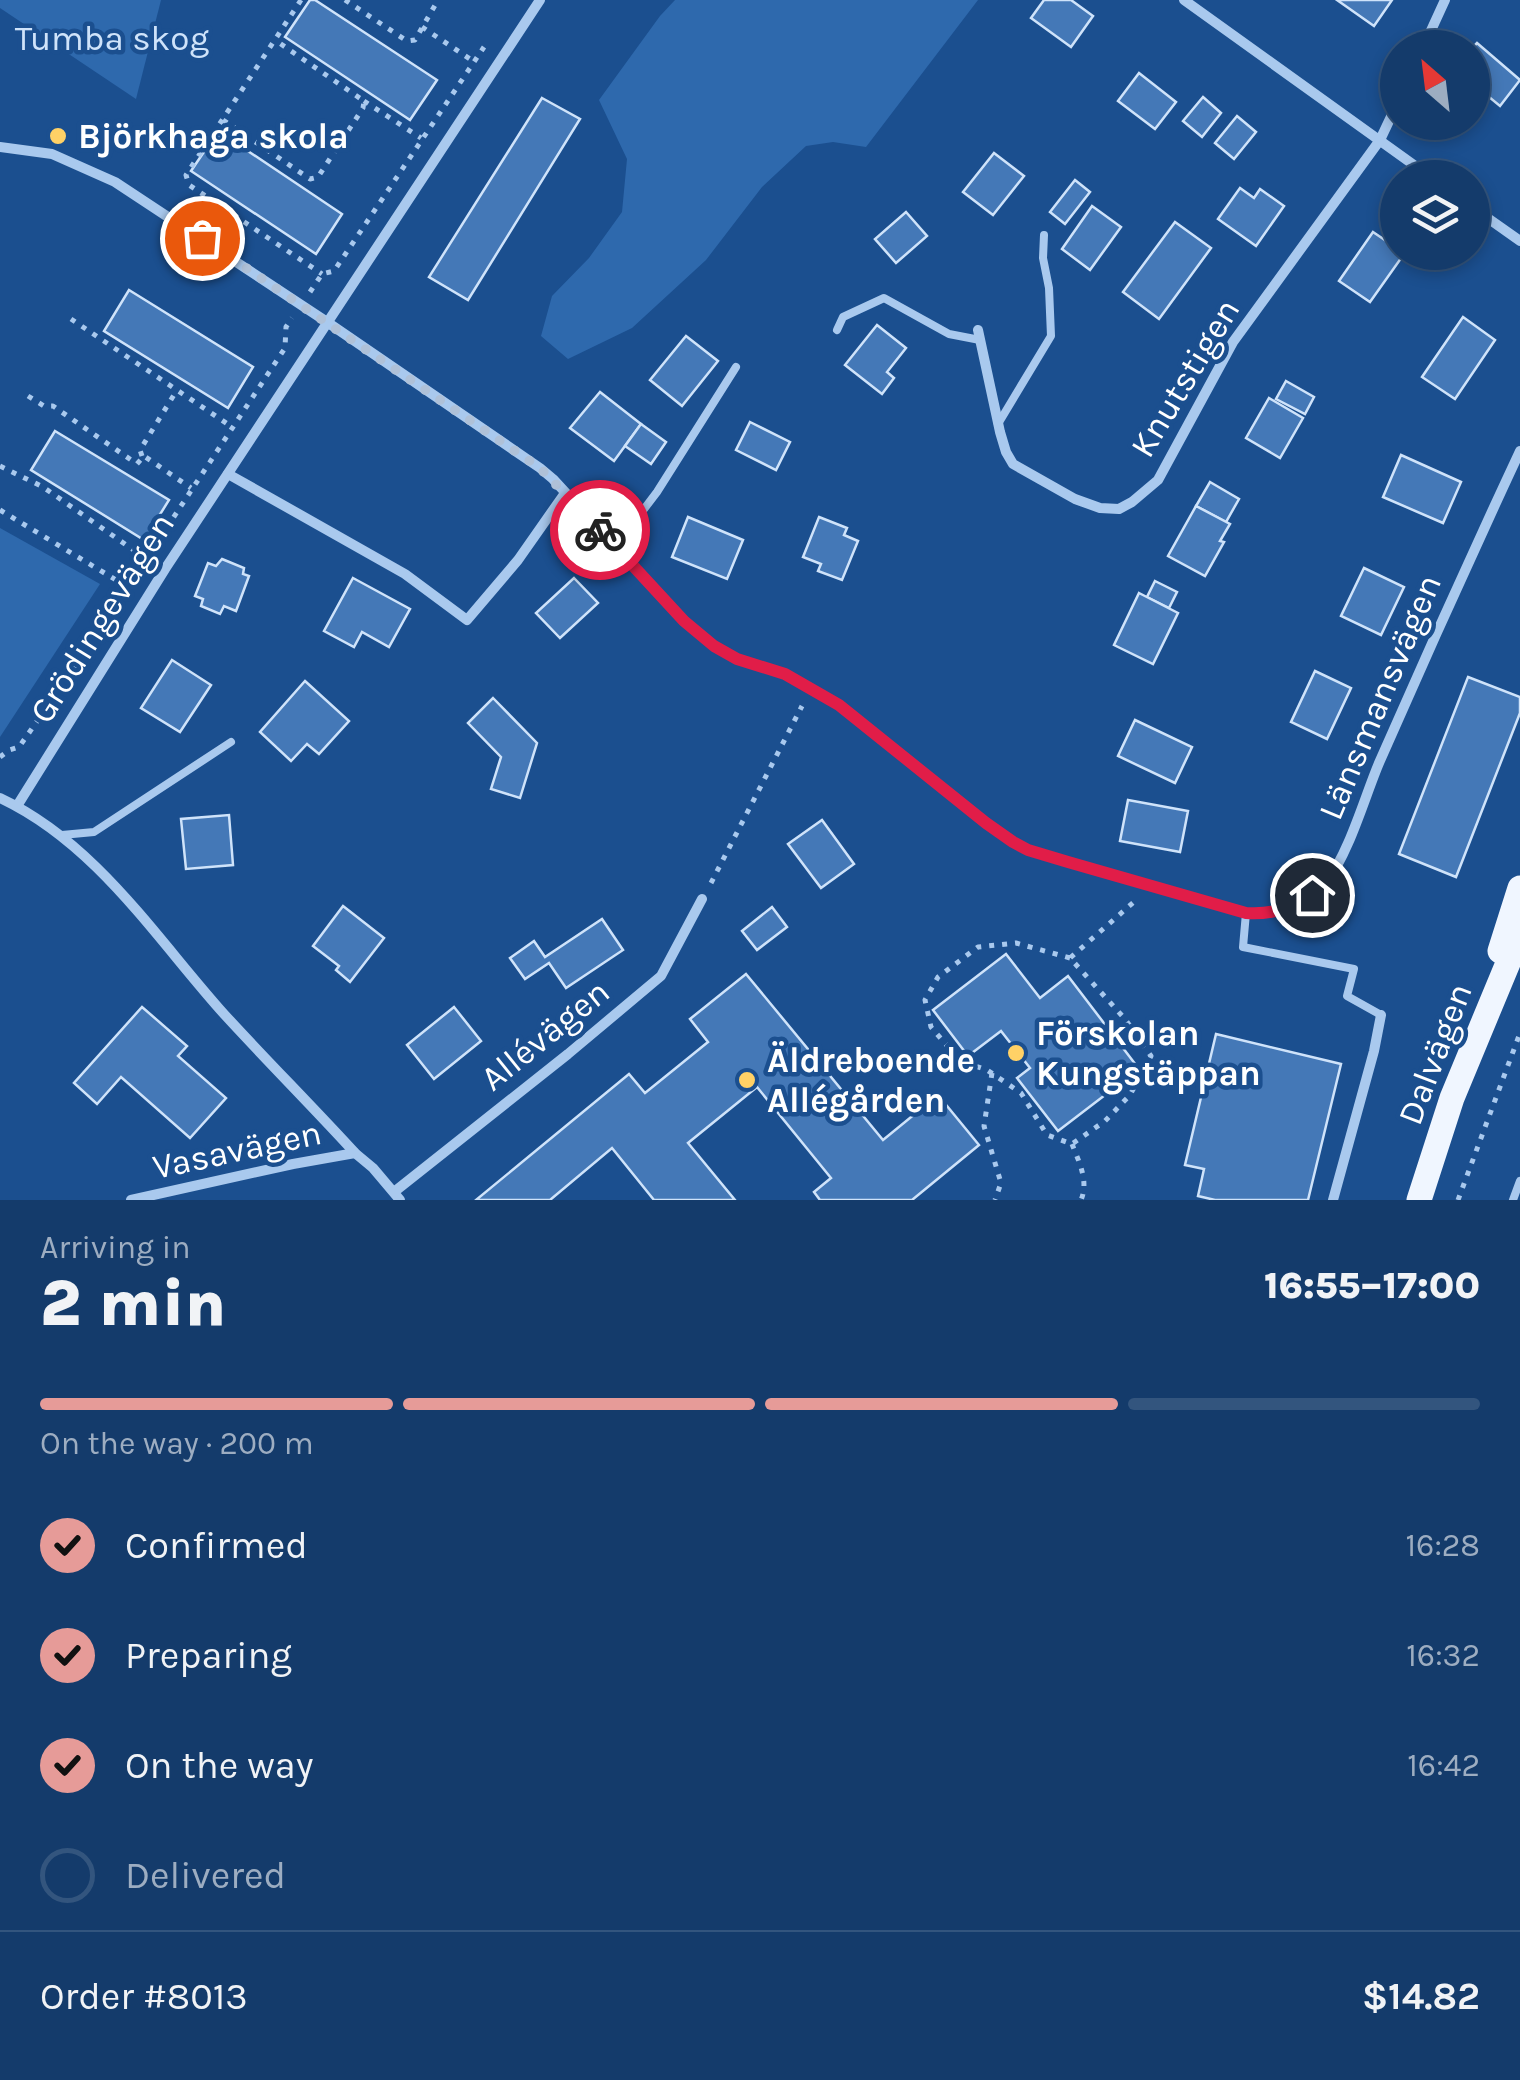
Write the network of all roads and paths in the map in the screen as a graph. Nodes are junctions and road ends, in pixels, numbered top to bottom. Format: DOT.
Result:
graph roads {
  1 [pos="301,0"];
  2 [pos="345,0"];
  3 [pos="438,0"];
  4 [pos="540,0"];
  5 [pos="1184,0"];
  6 [pos="1445,0"];
  7 [pos="422,27"];
  8 [pos="1431,30"];
  9 [pos="275,40"];
  10 [pos="484,46"];
  11 [pos="473,61"];
  12 [pos="364,102"];
  13 [pos="222,120"];
  14 [pos="422,138"];
  15 [pos="1380,140"];
  16 [pos="0,148"];
  17 [pos="1407,160"];
  18 [pos="1490,219"];
  19 [pos="1044,235"];
  20 [pos="1520,241"];
  21 [pos="322,274"];
  22 [pos="301,306"];
  23 [pos="70,319"];
  24 [pos="327,322"];
  25 [pos="837,330"];
  26 [pos="979,335"];
  27 [pos="736,366"];
  28 [pos="177,390"];
  29 [pos="28,396"];
  30 [pos="998,424"];
  31 [pos="232,426"];
  32 [pos="1520,451"];
  33 [pos="142,457"];
  34 [pos="0,466"];
  35 [pos="228,474"];
  36 [pos="191,488"];
  37 [pos="565,493"];
  38 [pos="0,510"];
  39 [pos="616,546"];
  40 [pos="146,558"];
  41 [pos="127,586"];
  42 [pos="811,688"];
  43 [pos="231,742"];
  44 [pos="0,757"];
  45 [pos="0,798"];
  46 [pos="17,806"];
  47 [pos="62,835"];
  48 [pos="1139,882"];
  49 [pos="1520,888"];
  50 [pos="702,898"];
  51 [pos="1246,913"];
  52 [pos="1520,934"];
  53 [pos="1070,958"];
  54 [pos="1381,1015"];
  55 [pos="1520,1033"];
  56 [pos="992,1073"];
  57 [pos="1452,1098"];
  58 [pos="1072,1144"];
  59 [pos="355,1153"];
  60 [pos="1520,1181"];
  61 [pos="397,1196"];
  62 [pos="131,1200"];
  63 [pos="995,1200"];
  64 [pos="1082,1200"];
  65 [pos="1333,1200"];
  66 [pos="1419,1200"];
  67 [pos="1458,1200"];
  68 [pos="1513,1200"];
  1 -- 9 [label="path"];
  2 -- 7 [label="path"];
  3 -- 7 [label="path"];
  4 -- 24 [label="street, Grödingevägen"];
  5 -- 15 [label="street"];
  6 -- 8 [label="street"];
  7 -- 11 [label="path"];
  9 -- 12 [label="path"];
  9 -- 13 [label="path"];
  10 -- 11 [label="path"];
  11 -- 14 [label="path"];
  12 -- 13 [label="path"];
  12 -- 14 [label="path"];
  13 -- 21 [label="path"];
  14 -- 21 [label="path"];
  15 -- 17 [label="street"];
  15 -- 30 [label="street, Knutstigen"];
  16 -- 22 [label="street"];
  18 -- 20 [label="street"];
  19 -- 30 [label="lane"];
  21 -- 22 [label="path"];
  22 -- 24 [label="street"];
  22 -- 31 [label="path"];
  23 -- 28 [label="path"];
  24 -- 35 [label="street, Grödingevägen"];
  24 -- 37 [label="street"];
  25 -- 26 [label="lane"];
  26 -- 30 [label="street, Knutstigen"];
  27 -- 39 [label="lane"];
  28 -- 31 [label="path"];
  28 -- 33 [label="path"];
  29 -- 33 [label="path"];
  31 -- 36 [label="path"];
  32 -- 51 [label="street, Länsmansvägen"];
  33 -- 36 [label="path"];
  34 -- 40 [label="path"];
  35 -- 37 [label="street"];
  35 -- 46 [label="street, Grödingevägen"];
  36 -- 40 [label="path"];
  37 -- 39 [label="street"];
  38 -- 41 [label="path"];
  39 -- 42 [label="street"];
  40 -- 41 [label="path"];
  41 -- 44 [label="path"];
  42 -- 48 [label="street"];
  42 -- 50 [label="path"];
  43 -- 47 [label="lane"];
  45 -- 46 [label="street"];
  46 -- 47 [label="street"];
  47 -- 59 [label="street"];
  48 -- 51 [label="street"];
  48 -- 53 [label="path"];
  49 -- 57 [label="main road"];
  50 -- 61 [label="street, Allévägen"];
  51 -- 54 [label="lane"];
  52 -- 57 [label="main road, Dalvägen"];
  53 -- 56 [label="path"];
  53 -- 58 [label="path"];
  54 -- 65 [label="street"];
  55 -- 67 [label="path"];
  56 -- 58 [label="path"];
  56 -- 63 [label="path"];
  57 -- 66 [label="main road, Dalvägen"];
  58 -- 64 [label="path"];
  59 -- 61 [label="street"];
  59 -- 62 [label="street, Vasavägen"];
  60 -- 68 [label="lane"];
}
